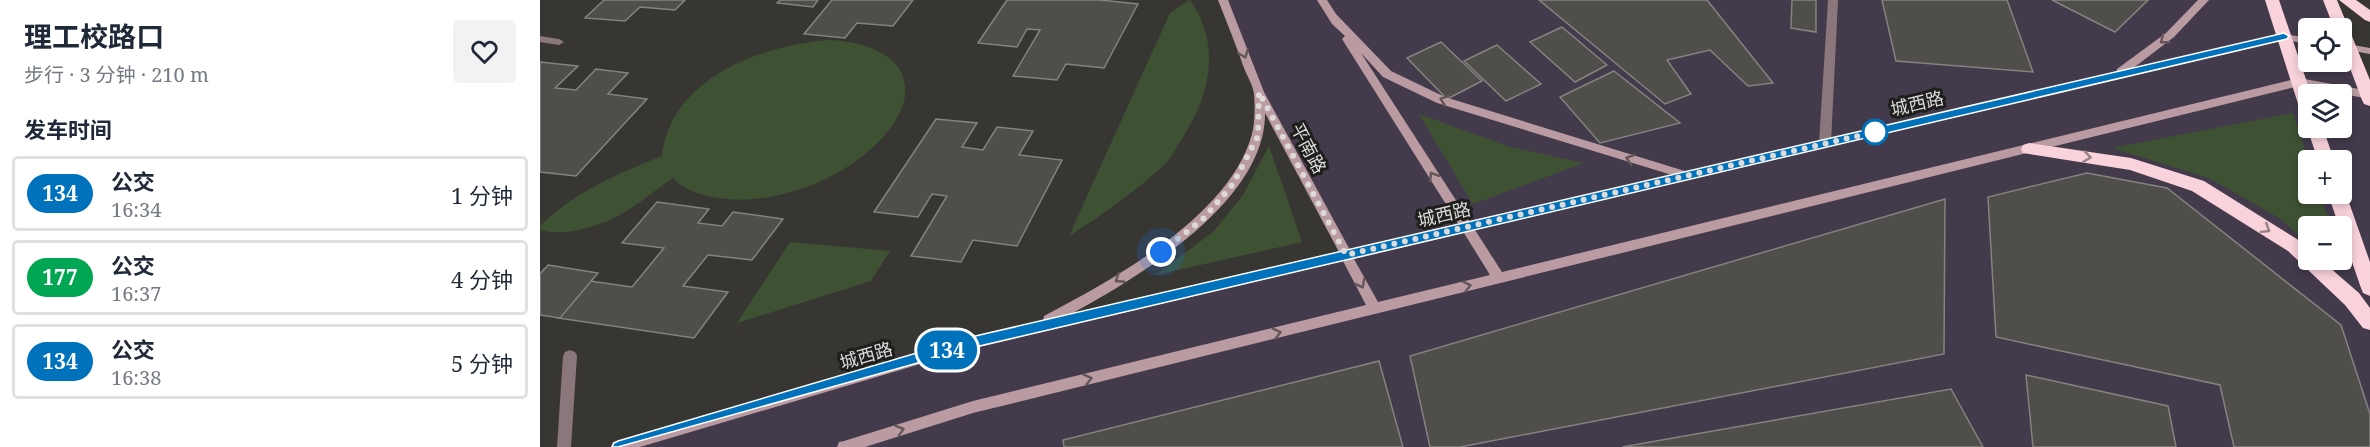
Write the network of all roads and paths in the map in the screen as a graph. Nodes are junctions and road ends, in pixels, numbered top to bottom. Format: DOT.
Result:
graph roads {
  1 [pos="1223,0"];
  2 [pos="1322,0"];
  3 [pos="1833,0"];
  4 [pos="2204,0"];
  5 [pos="2271,0"];
  6 [pos="2330,0"];
  7 [pos="2346,0"];
  8 [pos="1332,16"];
  9 [pos="2370,17"];
  10 [pos="2337,18"];
  11 [pos="2284,36"];
  12 [pos="540,39"];
  13 [pos="2298,39"];
  14 [pos="559,42"];
  15 [pos="2352,48"];
  16 [pos="2370,51"];
  17 [pos="2352,61"];
  18 [pos="2118,75"];
  19 [pos="2299,82"];
  20 [pos="1259,92"];
  21 [pos="2369,96"];
  22 [pos="1825,143"];
  23 [pos="2029,149"];
  24 [pos="1686,176"];
  25 [pos="2341,204"];
  26 [pos="1465,227"];
  27 [pos="1346,255"];
  28 [pos="1499,278"];
  29 [pos="2370,288"];
  30 [pos="1374,309"];
  31 [pos="2370,322"];
  32 [pos="1032,328"];
  33 [pos="570,356"];
  34 [pos="564,447"];
  35 [pos="618,447"];
  36 [pos="844,447"];
  1 -- 20 [label="main road, 平南路, one-way"];
  2 -- 8 [label="main road"];
  3 -- 22 [label="lane"];
  4 -- 18 [label="main road, one-way"];
  5 -- 11 [label="highway"];
  6 -- 10 [label="highway"];
  7 -- 9 [label="highway"];
  24 -- 8 [label="main road, one-way"];
  26 -- 8 [label="main road, one-way"];
  11 -- 13 [label="main road"];
  11 -- 18 [label="main road, 城西路"];
  11 -- 19 [label="highway"];
  12 -- 14 [label="lane"];
  15 -- 16 [label="main road"];
  17 -- 21 [label="highway"];
  18 -- 22 [label="main road, 城西路"];
  19 -- 21 [label="main road"];
  19 -- 23 [label="main road"];
  20 -- 27 [label="main road, 平南路"];
  20 -- 32 [label="main road, one-way"];
  22 -- 24 [label="main road, 城西路"];
  23 -- 28 [label="main road"];
  23 -- 31 [label="highway, one-way"];
  24 -- 26 [label="main road, 城西路"];
  25 -- 29 [label="highway"];
  26 -- 27 [label="main road, 城西路"];
  26 -- 28 [label="main road"];
  27 -- 30 [label="main road, 平南路, one-way"];
  27 -- 32 [label="main road, 城西路"];
  30 -- 28 [label="main road, one-way"];
  36 -- 30 [label="main road, one-way"];
  32 -- 35 [label="main road, 城西路"];
  33 -- 34 [label="lane"];
}
